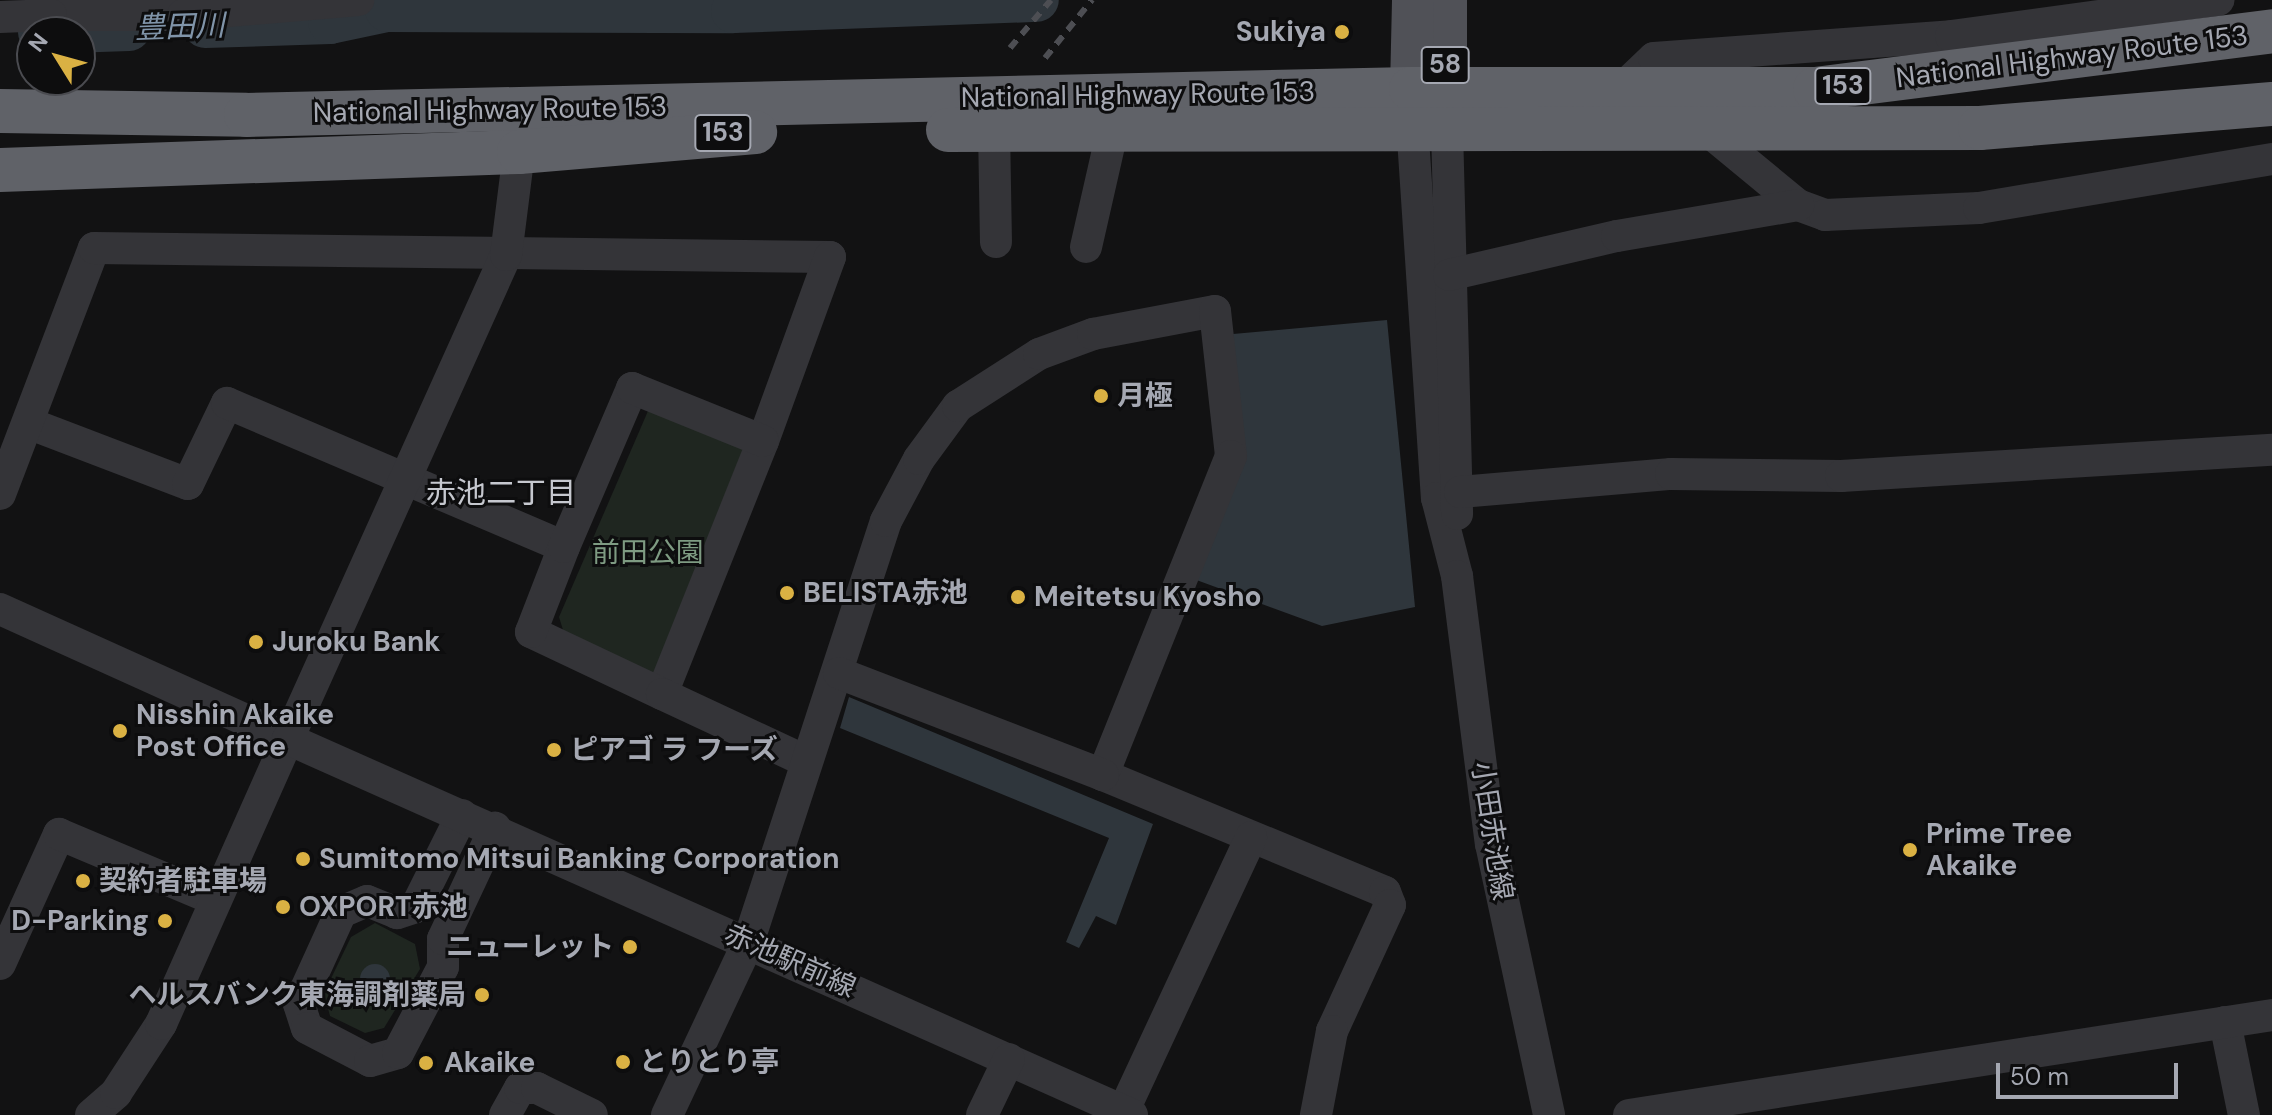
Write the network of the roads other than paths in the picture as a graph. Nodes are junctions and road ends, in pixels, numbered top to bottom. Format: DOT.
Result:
graph roads {
  1 [pos="358,0"];
  2 [pos="1413,0"];
  3 [pos="1446,0"];
  4 [pos="2219,0"];
  5 [pos="51,8"];
  6 [pos="0,17"];
  7 [pos="2272,31"];
  8 [pos="1616,94"];
  9 [pos="2272,104"];
  10 [pos="1428,110"];
  11 [pos="0,111"];
  12 [pos="1702,126"];
  13 [pos="1113,128"];
  14 [pos="994,129"];
  15 [pos="2272,145"];
  16 [pos="519,152"];
  17 [pos="2272,159"];
  18 [pos="2235,166"];
  19 [pos="0,170"];
  20 [pos="1798,205"];
  21 [pos="996,242"];
  22 [pos="1086,247"];
  23 [pos="506,255"];
  24 [pos="1449,275"];
  25 [pos="28,423"];
  26 [pos="763,441"];
  27 [pos="2272,450"];
  28 [pos="405,481"];
  29 [pos="1460,492"];
  30 [pos="0,494"];
  31 [pos="1452,545"];
  32 [pos="564,547"];
  33 [pos="0,609"];
  34 [pos="839,673"];
  35 [pos="662,694"];
  36 [pos="288,739"];
  37 [pos="806,761"];
  38 [pos="1103,775"];
  39 [pos="455,813"];
  40 [pos="495,828"];
  41 [pos="1251,837"];
  42 [pos="216,900"];
  43 [pos="397,913"];
  44 [pos="443,939"];
  45 [pos="748,943"];
  46 [pos="0,964"];
  47 [pos="2272,1015"];
  48 [pos="2225,1022"];
  49 [pos="1009,1059"];
  50 [pos="1128,1114"];
  51 [pos="91,1115"];
  52 [pos="505,1115"];
  53 [pos="592,1115"];
  54 [pos="667,1115"];
  55 [pos="982,1115"];
  56 [pos="1316,1115"];
  57 [pos="1549,1115"];
  58 [pos="1629,1115"];
  59 [pos="2244,1115"];
  1 -- 5 [label="street"];
  2 -- 10 [label="main road, 58"];
  3 -- 10 [label="main road, 58"];
  4 -- 8 [label="street"];
  5 -- 6 [label="street"];
  7 -- 8 [label="highway, National Highway Route 153 / 153"];
  8 -- 10 [label="highway, National Highway Route 153 / 153"];
  9 -- 12 [label="highway, National Highway Route 153 / 153"];
  10 -- 11 [label="highway, National Highway Route 153 / 153"];
  10 -- 12 [label="highway, National Highway Route 153 / 153"];
  10 -- 13 [label="highway, National Highway Route 153 / 153"];
  10 -- 24 [label="street, 小田赤池線"];
  10 -- 31 [label="street, 小田赤池線"];
  12 -- 20 [label="street"];
  13 -- 14 [label="highway, National Highway Route 153 / 153"];
  13 -- 22 [label="street"];
  14 -- 16 [label="highway, National Highway Route 153 / 153"];
  14 -- 21 [label="street"];
  15 -- 18 [label="street"];
  16 -- 19 [label="highway, National Highway Route 153 / 153"];
  16 -- 23 [label="street"];
  17 -- 18 [label="street"];
  18 -- 20 [label="street"];
  20 -- 24 [label="street"];
  23 -- 25 [label="street"];
  23 -- 26 [label="street"];
  23 -- 28 [label="street"];
  24 -- 29 [label="street, 小田赤池線"];
  25 -- 28 [label="street"];
  25 -- 30 [label="street"];
  26 -- 32 [label="street"];
  26 -- 35 [label="street"];
  27 -- 29 [label="street"];
  28 -- 32 [label="street"];
  28 -- 36 [label="street"];
  29 -- 31 [label="street, 小田赤池線"];
  31 -- 57 [label="street, 小田赤池線"];
  32 -- 35 [label="street"];
  33 -- 36 [label="street, 赤池駅前線"];
  34 -- 37 [label="street"];
  34 -- 38 [label="street"];
  34 -- 38 [label="street"];
  35 -- 37 [label="street"];
  36 -- 39 [label="street, 赤池駅前線"];
  36 -- 42 [label="street"];
  37 -- 45 [label="street"];
  38 -- 41 [label="street"];
  39 -- 40 [label="street, 赤池駅前線"];
  39 -- 43 [label="street"];
  40 -- 44 [label="street"];
  40 -- 45 [label="street, 赤池駅前線"];
  41 -- 50 [label="street"];
  41 -- 56 [label="street"];
  42 -- 46 [label="street"];
  42 -- 51 [label="street"];
  43 -- 44 [label="street"];
  43 -- 44 [label="street"];
  45 -- 49 [label="street, 赤池駅前線"];
  45 -- 54 [label="street"];
  47 -- 48 [label="street"];
  48 -- 58 [label="street"];
  48 -- 59 [label="street"];
  49 -- 50 [label="street, 赤池駅前線"];
  49 -- 55 [label="street"];
  52 -- 53 [label="street"];
}
